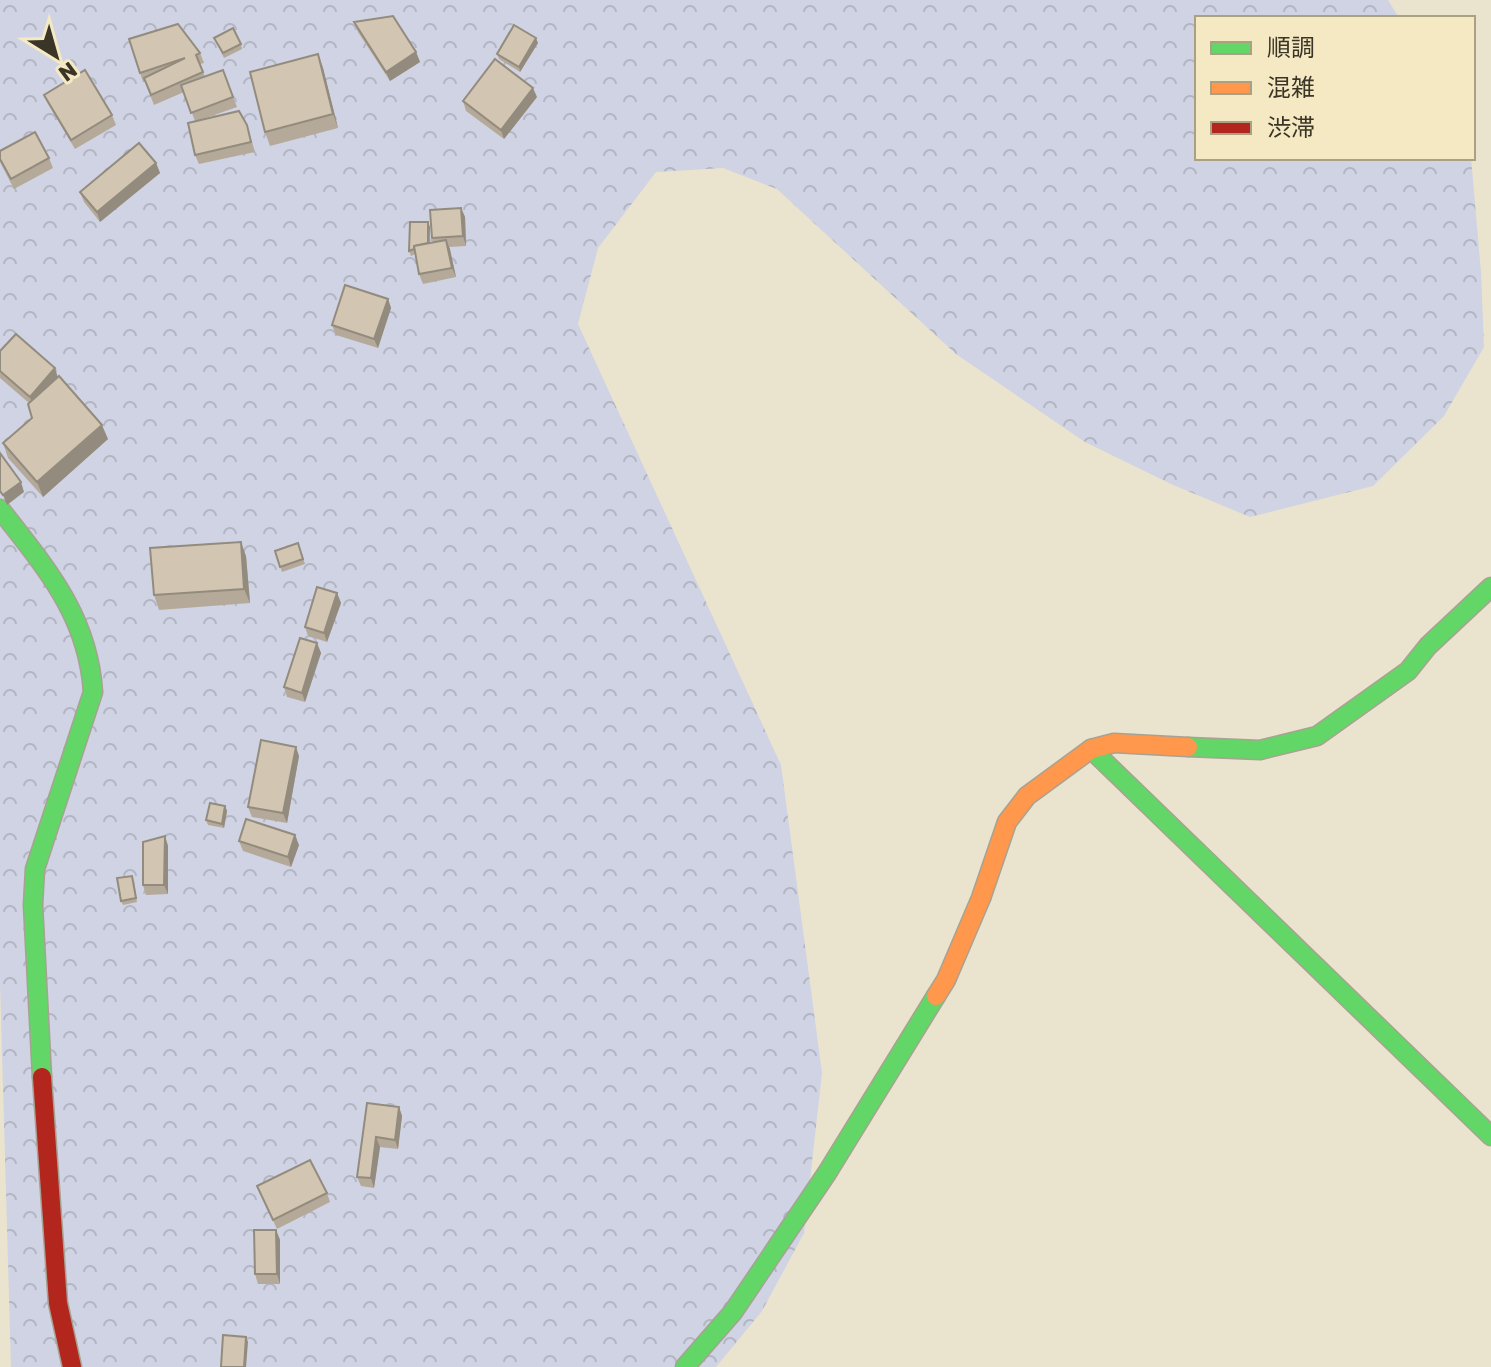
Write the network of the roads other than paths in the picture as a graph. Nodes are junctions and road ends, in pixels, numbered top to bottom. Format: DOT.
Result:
graph roads {
  1 [pos="0,509"];
  2 [pos="1491,587"];
  3 [pos="1091,749"];
  4 [pos="1491,1136"];
  5 [pos="72,1367"];
  6 [pos="685,1367"];
  1 -- 5 [label="street"];
  2 -- 3 [label="street"];
  3 -- 4 [label="street"];
  3 -- 6 [label="street"];
}
